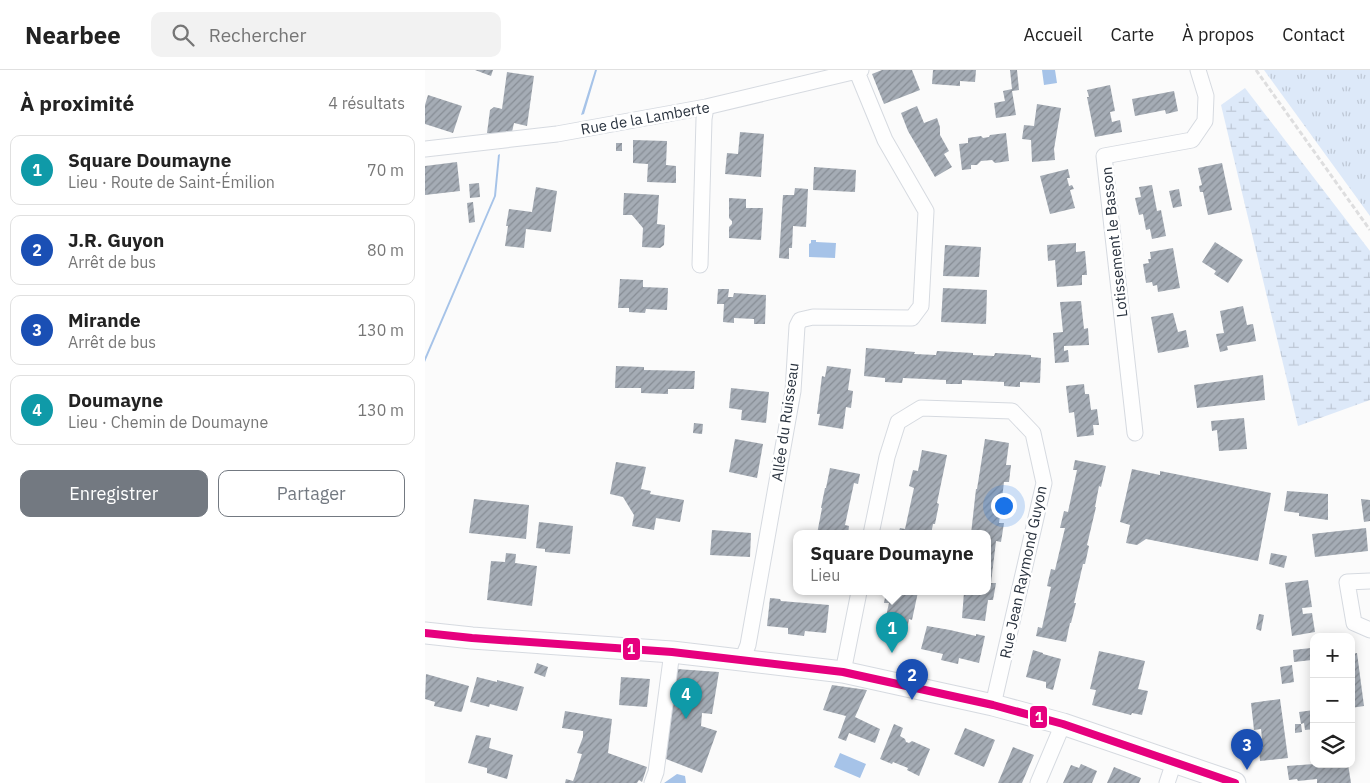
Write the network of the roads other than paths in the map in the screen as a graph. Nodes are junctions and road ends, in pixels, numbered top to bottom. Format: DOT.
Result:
graph roads {
  1 [pos="1198,70"];
  2 [pos="859,71"];
  3 [pos="705,107"];
  4 [pos="425,149"];
  5 [pos="700,265"];
  6 [pos="1135,433"];
  7 [pos="872,530"];
  8 [pos="1370,581"];
  9 [pos="858,595"];
  10 [pos="1370,630"];
  11 [pos="425,633"];
  12 [pos="672,652"];
  13 [pos="743,660"];
  14 [pos="843,672"];
  15 [pos="993,705"];
  16 [pos="1063,724"];
  17 [pos="1174,762"];
  18 [pos="652,783"];
  19 [pos="1038,783"];
  20 [pos="1167,783"];
  21 [pos="1235,783"];
  1 -- 6 [label="street, Lotissement le Basson"];
  2 -- 3 [label="street, Rue de la Lamberte"];
  2 -- 13 [label="street, Allée du Ruisseau"];
  3 -- 4 [label="street, Rue de la Lamberte"];
  3 -- 5 [label="street"];
  7 -- 15 [label="street, Rue Jean Raymond Guyon"];
  8 -- 10 [label="street"];
  9 -- 14 [label="street"];
  11 -- 12 [label="street"];
  12 -- 13 [label="street"];
  12 -- 18 [label="street"];
  13 -- 14 [label="street"];
  14 -- 15 [label="street"];
  15 -- 16 [label="street"];
  16 -- 17 [label="street"];
  16 -- 19 [label="street"];
  17 -- 20 [label="street"];
  17 -- 21 [label="street"];
}
